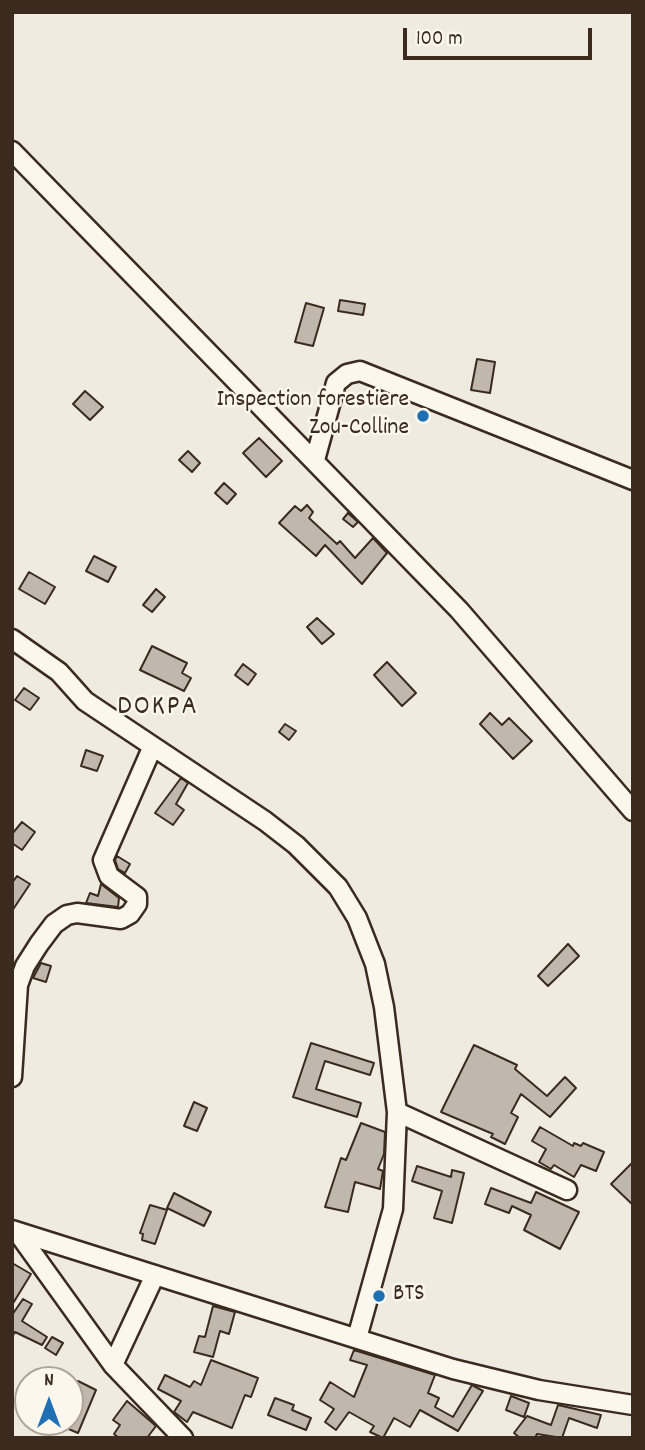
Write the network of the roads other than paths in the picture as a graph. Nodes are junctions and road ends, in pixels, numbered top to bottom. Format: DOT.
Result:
graph roads {
  1 [pos="12,151"];
  2 [pos="315,460"];
  3 [pos="633,480"];
  4 [pos="12,639"];
  5 [pos="152,748"];
  6 [pos="633,811"];
  7 [pos="12,1077"];
  8 [pos="397,1112"];
  9 [pos="567,1190"];
  10 [pos="15,1231"];
  11 [pos="155,1275"];
  12 [pos="357,1338"];
  13 [pos="113,1364"];
  14 [pos="633,1405"];
  15 [pos="183,1438"];
  1 -- 2 [label="street"];
  2 -- 3 [label="street"];
  2 -- 6 [label="street"];
  4 -- 5 [label="street"];
  5 -- 7 [label="street"];
  5 -- 8 [label="street"];
  8 -- 9 [label="street"];
  8 -- 12 [label="street"];
  10 -- 11 [label="street"];
  10 -- 13 [label="street"];
  11 -- 12 [label="street"];
  11 -- 13 [label="street"];
  12 -- 14 [label="street"];
  13 -- 15 [label="street"];
}
